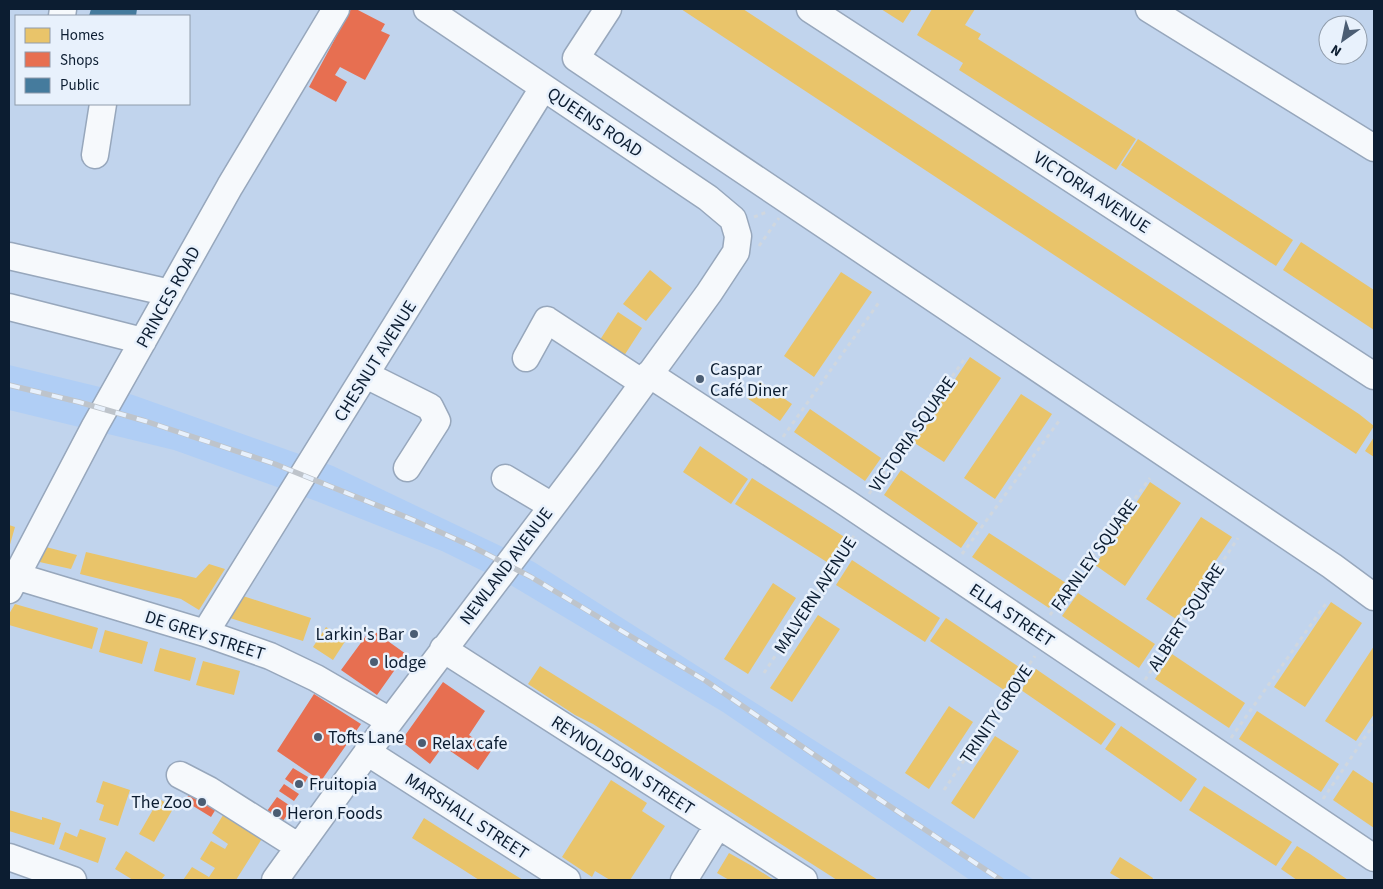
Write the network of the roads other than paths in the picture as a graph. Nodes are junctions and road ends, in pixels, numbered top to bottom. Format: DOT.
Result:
graph roads {
  1 [pos="336,9"];
  2 [pos="427,9"];
  3 [pos="608,9"];
  4 [pos="810,9"];
  5 [pos="1149,9"];
  6 [pos="543,88"];
  7 [pos="103,105"];
  8 [pos="1374,148"];
  9 [pos="95,155"];
  10 [pos="736,252"];
  11 [pos="9,256"];
  12 [pos="170,293"];
  13 [pos="9,307"];
  14 [pos="143,341"];
  15 [pos="526,358"];
  16 [pos="366,375"];
  17 [pos="1374,376"];
  18 [pos="646,378"];
  19 [pos="407,468"];
  20 [pos="505,478"];
  21 [pos="552,506"];
  22 [pos="11,580"];
  23 [pos="1374,597"];
  24 [pos="205,633"];
  25 [pos="443,649"];
  26 [pos="390,721"];
  27 [pos="367,752"];
  28 [pos="180,775"];
  29 [pos="718,825"];
  30 [pos="299,847"];
  31 [pos="9,856"];
  32 [pos="1374,858"];
  33 [pos="281,878"];
  34 [pos="73,880"];
  35 [pos="567,880"];
  36 [pos="684,880"];
  37 [pos="804,880"];
  1 -- 12 [label="street, PRINCES ROAD"];
  2 -- 6 [label="street, QUEENS ROAD"];
  3 -- 23 [label="street"];
  4 -- 17 [label="street, VICTORIA AVENUE"];
  5 -- 8 [label="street"];
  6 -- 10 [label="street, QUEENS ROAD"];
  6 -- 16 [label="street, CHESNUT AVENUE"];
  7 -- 9 [label="street"];
  10 -- 18 [label="street, NEWLAND AVENUE"];
  11 -- 12 [label="street"];
  12 -- 14 [label="street, PRINCES ROAD"];
  13 -- 14 [label="street"];
  14 -- 22 [label="street, PRINCES ROAD"];
  15 -- 18 [label="street, ELLA STREET"];
  16 -- 19 [label="street"];
  16 -- 24 [label="street, CHESNUT AVENUE"];
  18 -- 21 [label="street, NEWLAND AVENUE"];
  18 -- 32 [label="street, ELLA STREET"];
  20 -- 21 [label="street"];
  21 -- 25 [label="street, NEWLAND AVENUE"];
  22 -- 24 [label="street, DE GREY STREET"];
  24 -- 26 [label="street, DE GREY STREET"];
  25 -- 26 [label="street, NEWLAND AVENUE"];
  25 -- 29 [label="street, REYNOLDSON STREET"];
  26 -- 27 [label="street, NEWLAND AVENUE"];
  27 -- 30 [label="street, NEWLAND AVENUE"];
  27 -- 35 [label="street, MARSHALL STREET"];
  28 -- 30 [label="street"];
  29 -- 36 [label="street"];
  29 -- 37 [label="street, REYNOLDSON STREET"];
  30 -- 33 [label="street, NEWLAND AVENUE"];
  31 -- 34 [label="street"];
}
